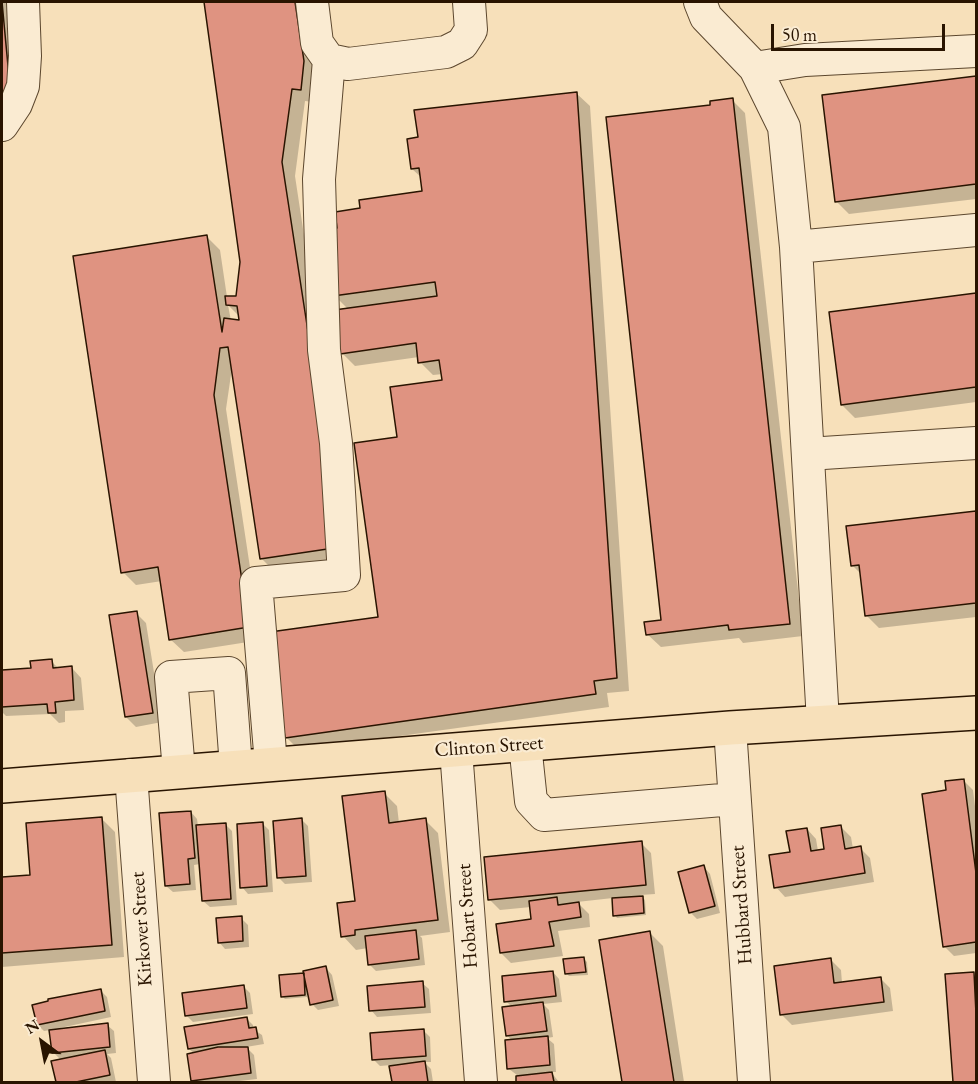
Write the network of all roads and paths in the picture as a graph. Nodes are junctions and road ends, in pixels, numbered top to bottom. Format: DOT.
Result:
graph roads {
  1 [pos="23,2"];
  2 [pos="312,2"];
  3 [pos="469,2"];
  4 [pos="700,2"];
  5 [pos="976,51"];
  6 [pos="329,60"];
  7 [pos="755,68"];
  8 [pos="2,125"];
  9 [pos="976,230"];
  10 [pos="796,247"];
  11 [pos="976,443"];
  12 [pos="808,454"];
  13 [pos="976,713"];
  14 [pos="823,722"];
  15 [pos="729,728"];
  16 [pos="525,744"];
  17 [pos="456,750"];
  18 [pos="271,764"];
  19 [pos="236,767"];
  20 [pos="179,771"];
  21 [pos="131,775"];
  22 [pos="2,786"];
  23 [pos="734,798"];
  24 [pos="154,1083"];
  25 [pos="481,1083"];
  26 [pos="754,1083"];
  1 -- 8 [label="street"];
  2 -- 6 [label="street"];
  3 -- 6 [label="street"];
  4 -- 7 [label="street"];
  5 -- 7 [label="street"];
  6 -- 18 [label="street"];
  7 -- 10 [label="street"];
  9 -- 10 [label="street"];
  10 -- 12 [label="street"];
  11 -- 12 [label="street"];
  12 -- 14 [label="street"];
  13 -- 14 [label="main road, Clinton Street"];
  14 -- 15 [label="main road, Clinton Street"];
  15 -- 16 [label="main road, Clinton Street"];
  15 -- 23 [label="street, Hubbard Street"];
  16 -- 17 [label="main road, Clinton Street"];
  16 -- 23 [label="street"];
  17 -- 18 [label="main road, Clinton Street"];
  17 -- 25 [label="street, Hobart Street"];
  18 -- 19 [label="main road, Clinton Street"];
  19 -- 20 [label="main road, Clinton Street"];
  19 -- 20 [label="street"];
  20 -- 21 [label="main road, Clinton Street"];
  21 -- 22 [label="main road, Clinton Street"];
  21 -- 24 [label="street, Kirkover Street"];
  23 -- 26 [label="street, Hubbard Street"];
}
